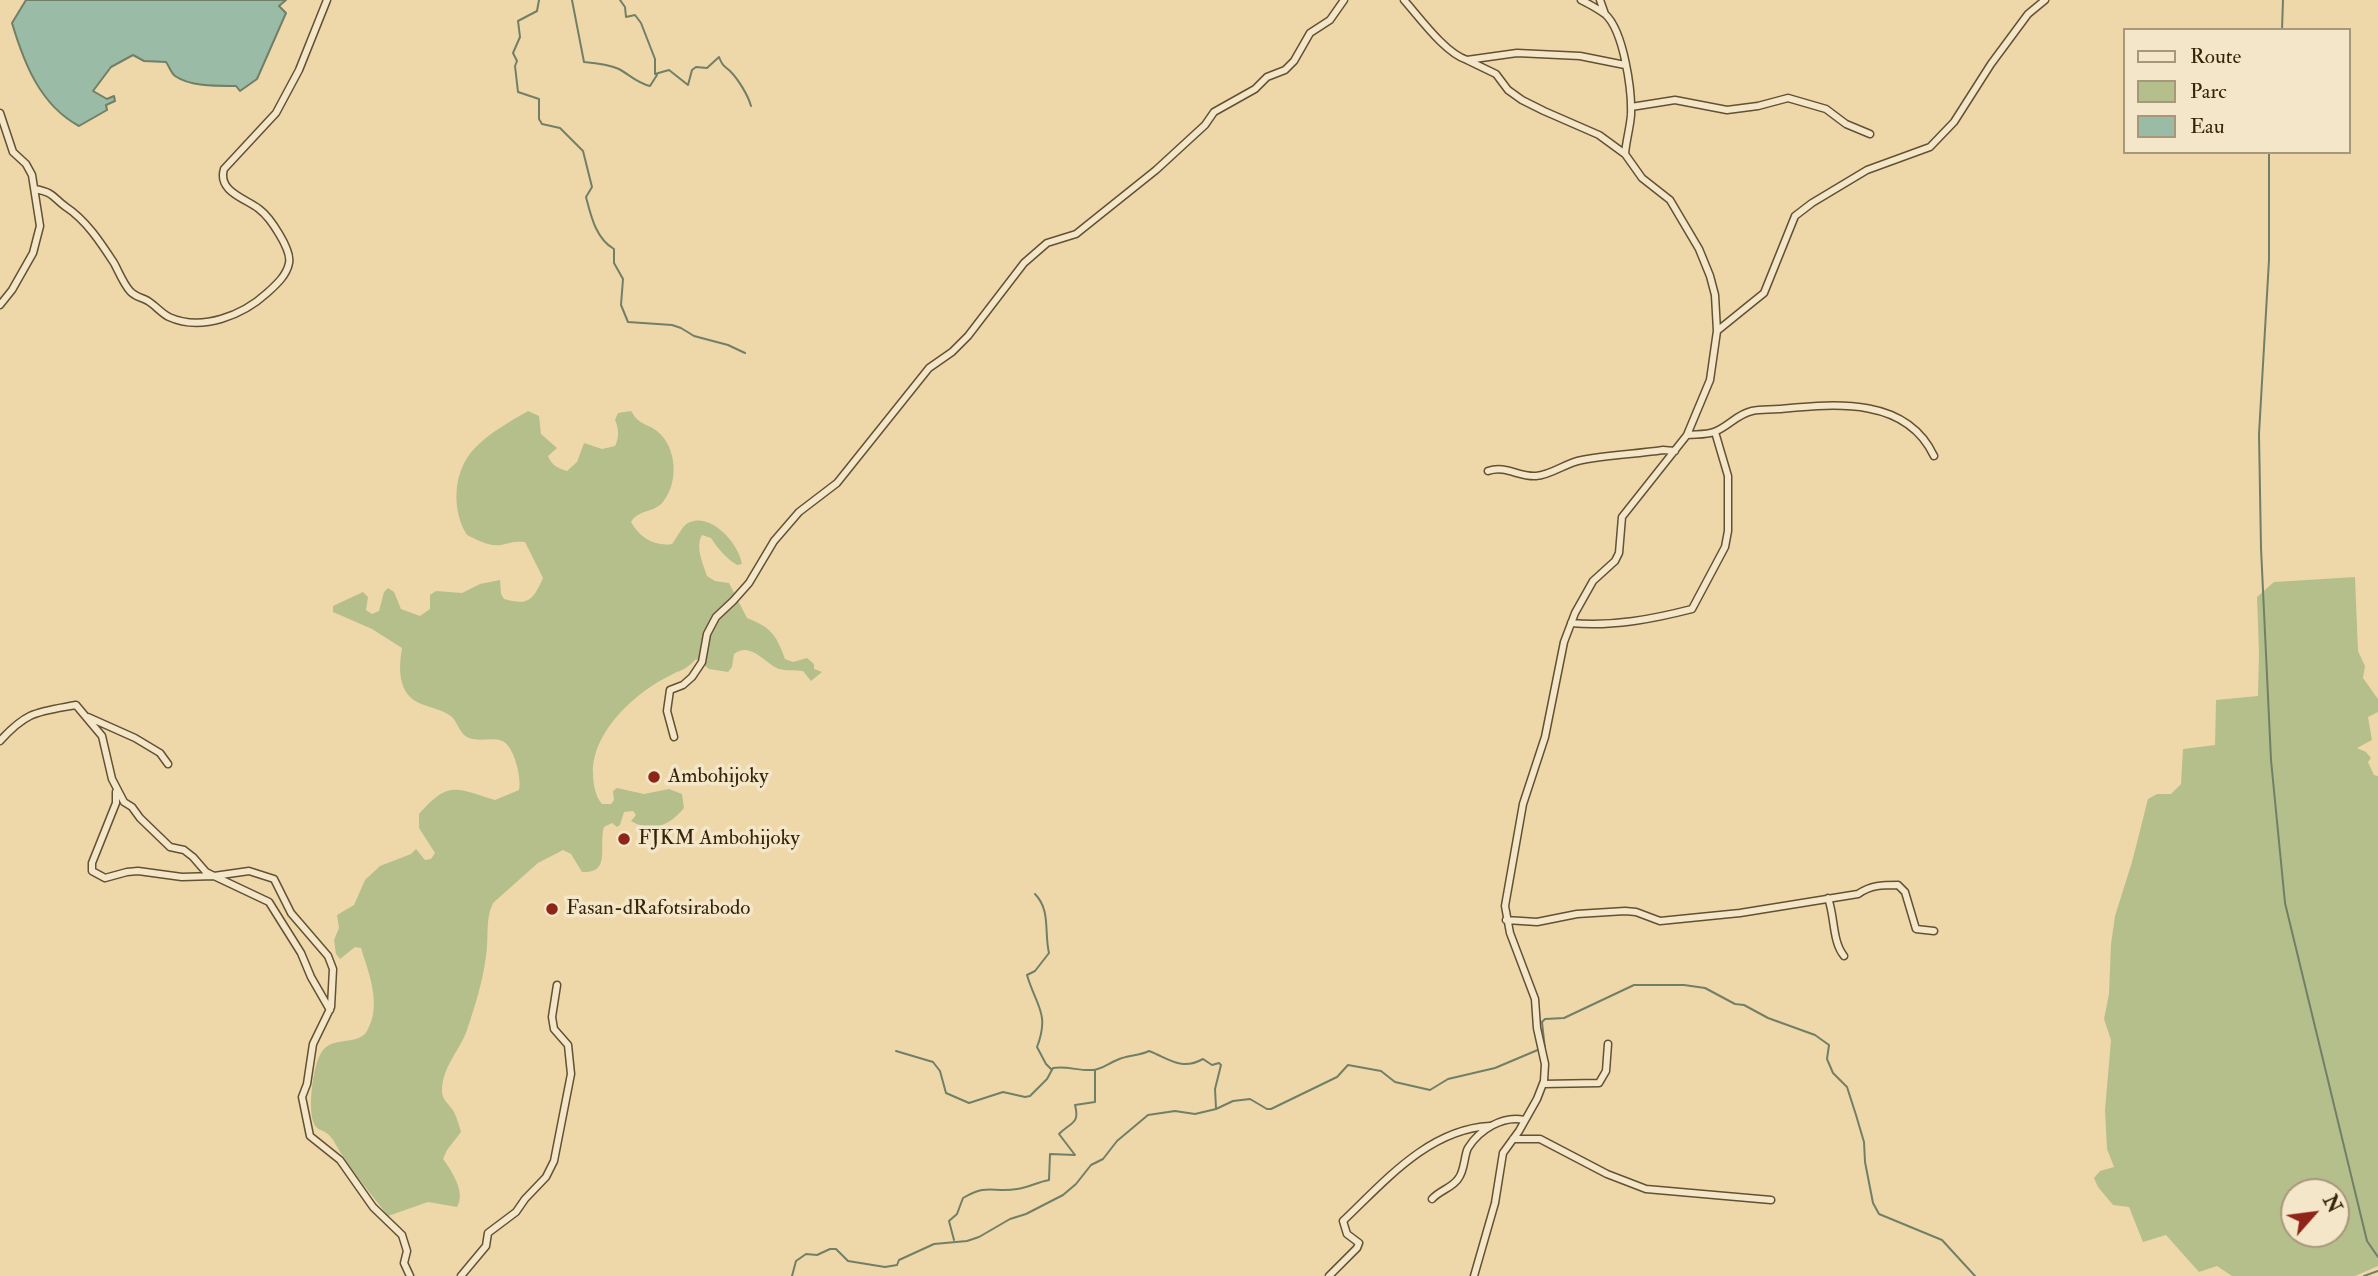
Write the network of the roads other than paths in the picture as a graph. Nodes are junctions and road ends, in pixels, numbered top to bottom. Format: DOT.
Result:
graph roads {
  1 [pos="327,0"];
  2 [pos="1345,0"];
  3 [pos="1404,0"];
  4 [pos="1581,0"];
  5 [pos="1600,0"];
  6 [pos="2045,0"];
  7 [pos="1605,15"];
  8 [pos="1467,60"];
  9 [pos="1625,65"];
  10 [pos="1631,107"];
  11 [pos="0,113"];
  12 [pos="1870,134"];
  13 [pos="1625,154"];
  14 [pos="35,189"];
  15 [pos="0,305"];
  16 [pos="1717,331"];
  17 [pos="1715,432"];
  18 [pos="1687,435"];
  19 [pos="1675,451"];
  20 [pos="1934,456"];
  21 [pos="1488,471"];
  22 [pos="1571,624"];
  23 [pos="86,716"];
  24 [pos="674,737"];
  25 [pos="0,741"];
  26 [pos="169,764"];
  27 [pos="116,790"];
  28 [pos="214,876"];
  29 [pos="1828,898"];
  30 [pos="1506,920"];
  31 [pos="1934,931"];
  32 [pos="1844,957"];
  33 [pos="557,985"];
  34 [pos="330,1010"];
  35 [pos="1608,1044"];
  36 [pos="1543,1084"];
  37 [pos="1524,1120"];
  38 [pos="1490,1126"];
  39 [pos="1513,1139"];
  40 [pos="1432,1199"];
  41 [pos="1771,1200"];
  42 [pos="410,1276"];
  43 [pos="461,1276"];
  44 [pos="1329,1276"];
  45 [pos="1474,1276"];
  1 -- 14 [label="street"];
  2 -- 24 [label="street"];
  3 -- 8 [label="street"];
  4 -- 7 [label="street"];
  5 -- 7 [label="street"];
  6 -- 16 [label="street"];
  7 -- 9 [label="street"];
  8 -- 9 [label="street"];
  8 -- 13 [label="street"];
  9 -- 10 [label="street"];
  10 -- 12 [label="street"];
  10 -- 13 [label="street"];
  11 -- 14 [label="street"];
  13 -- 16 [label="street"];
  14 -- 15 [label="street"];
  16 -- 18 [label="street"];
  17 -- 18 [label="street"];
  17 -- 20 [label="street"];
  17 -- 22 [label="street"];
  18 -- 19 [label="street"];
  19 -- 21 [label="street"];
  19 -- 22 [label="street"];
  22 -- 30 [label="street"];
  23 -- 25 [label="street"];
  23 -- 26 [label="street"];
  23 -- 27 [label="street"];
  27 -- 28 [label="street"];
  27 -- 28 [label="street"];
  28 -- 34 [label="street"];
  28 -- 34 [label="street"];
  29 -- 30 [label="street"];
  29 -- 31 [label="street"];
  29 -- 32 [label="street"];
  30 -- 36 [label="street"];
  33 -- 43 [label="street"];
  34 -- 42 [label="street"];
  35 -- 36 [label="street"];
  36 -- 37 [label="street"];
  37 -- 38 [label="street"];
  37 -- 39 [label="street"];
  38 -- 40 [label="street"];
  38 -- 44 [label="street"];
  39 -- 41 [label="street"];
  39 -- 45 [label="street"];
}
